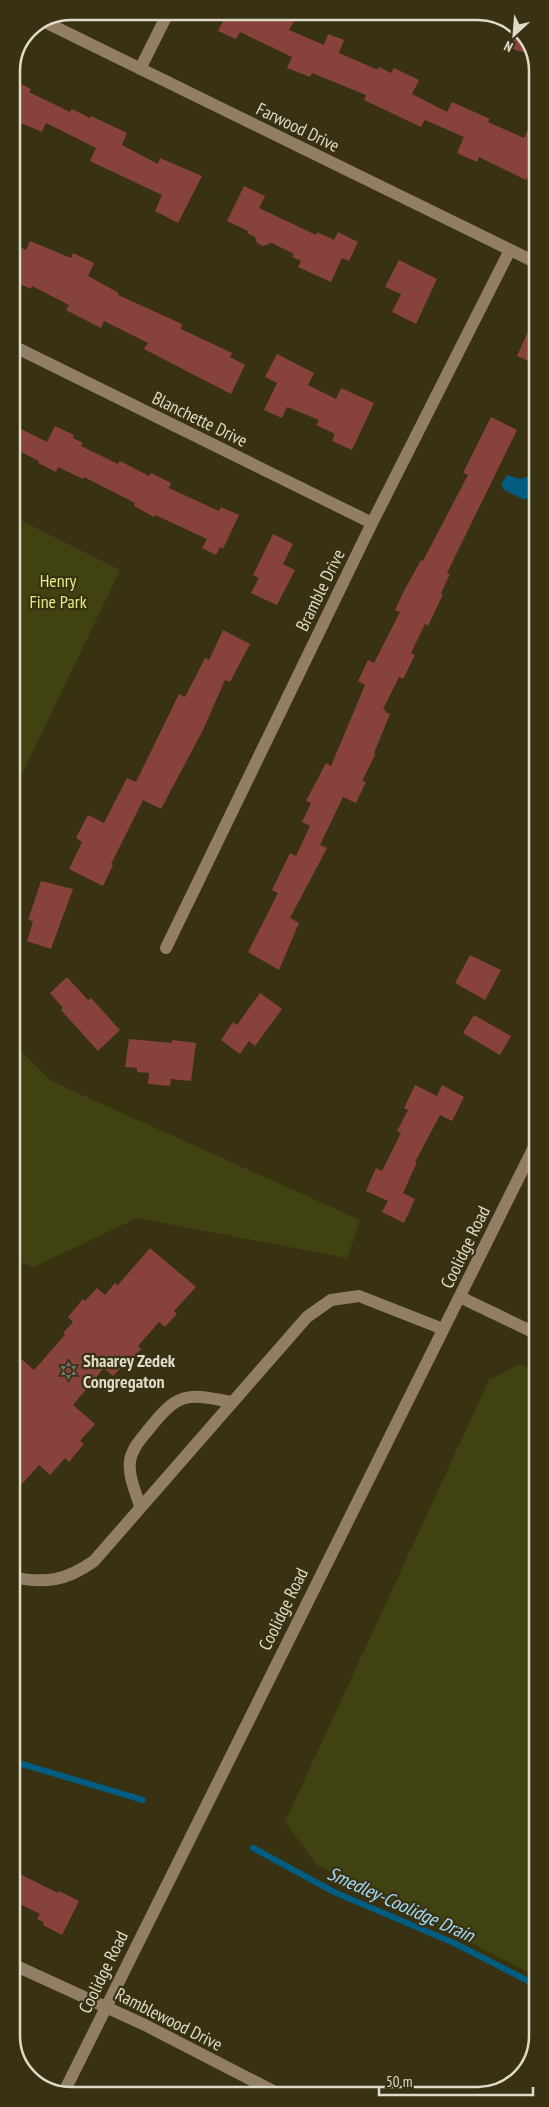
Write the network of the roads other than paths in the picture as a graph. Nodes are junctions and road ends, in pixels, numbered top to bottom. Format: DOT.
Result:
graph roads {
  1 [pos="164,20"];
  2 [pos="50,25"];
  3 [pos="140,69"];
  4 [pos="510,250"];
  5 [pos="529,259"];
  6 [pos="20,349"];
  7 [pos="372,523"];
  8 [pos="166,948"];
  9 [pos="529,1157"];
  10 [pos="460,1297"];
  11 [pos="443,1329"];
  12 [pos="529,1330"];
  13 [pos="231,1402"];
  14 [pos="140,1506"];
  15 [pos="20,1579"];
  16 [pos="20,1968"];
  17 [pos="105,2006"];
  18 [pos="66,2087"];
  19 [pos="264,2087"];
  1 -- 3 [label="street"];
  2 -- 3 [label="street, Farwood Drive"];
  3 -- 4 [label="street, Farwood Drive"];
  4 -- 5 [label="street, Farwood Drive"];
  4 -- 7 [label="street, Bramble Drive"];
  6 -- 7 [label="street, Blanchette Drive"];
  7 -- 8 [label="street, Bramble Drive"];
  9 -- 10 [label="street, Coolidge Road"];
  10 -- 11 [label="street, Coolidge Road"];
  10 -- 12 [label="street"];
  11 -- 13 [label="street"];
  11 -- 17 [label="street, Coolidge Road"];
  13 -- 14 [label="street"];
  13 -- 14 [label="street"];
  14 -- 15 [label="street"];
  16 -- 17 [label="street, Ramblewood Drive"];
  17 -- 18 [label="street, Coolidge Road"];
  17 -- 19 [label="street, Ramblewood Drive"];
}
